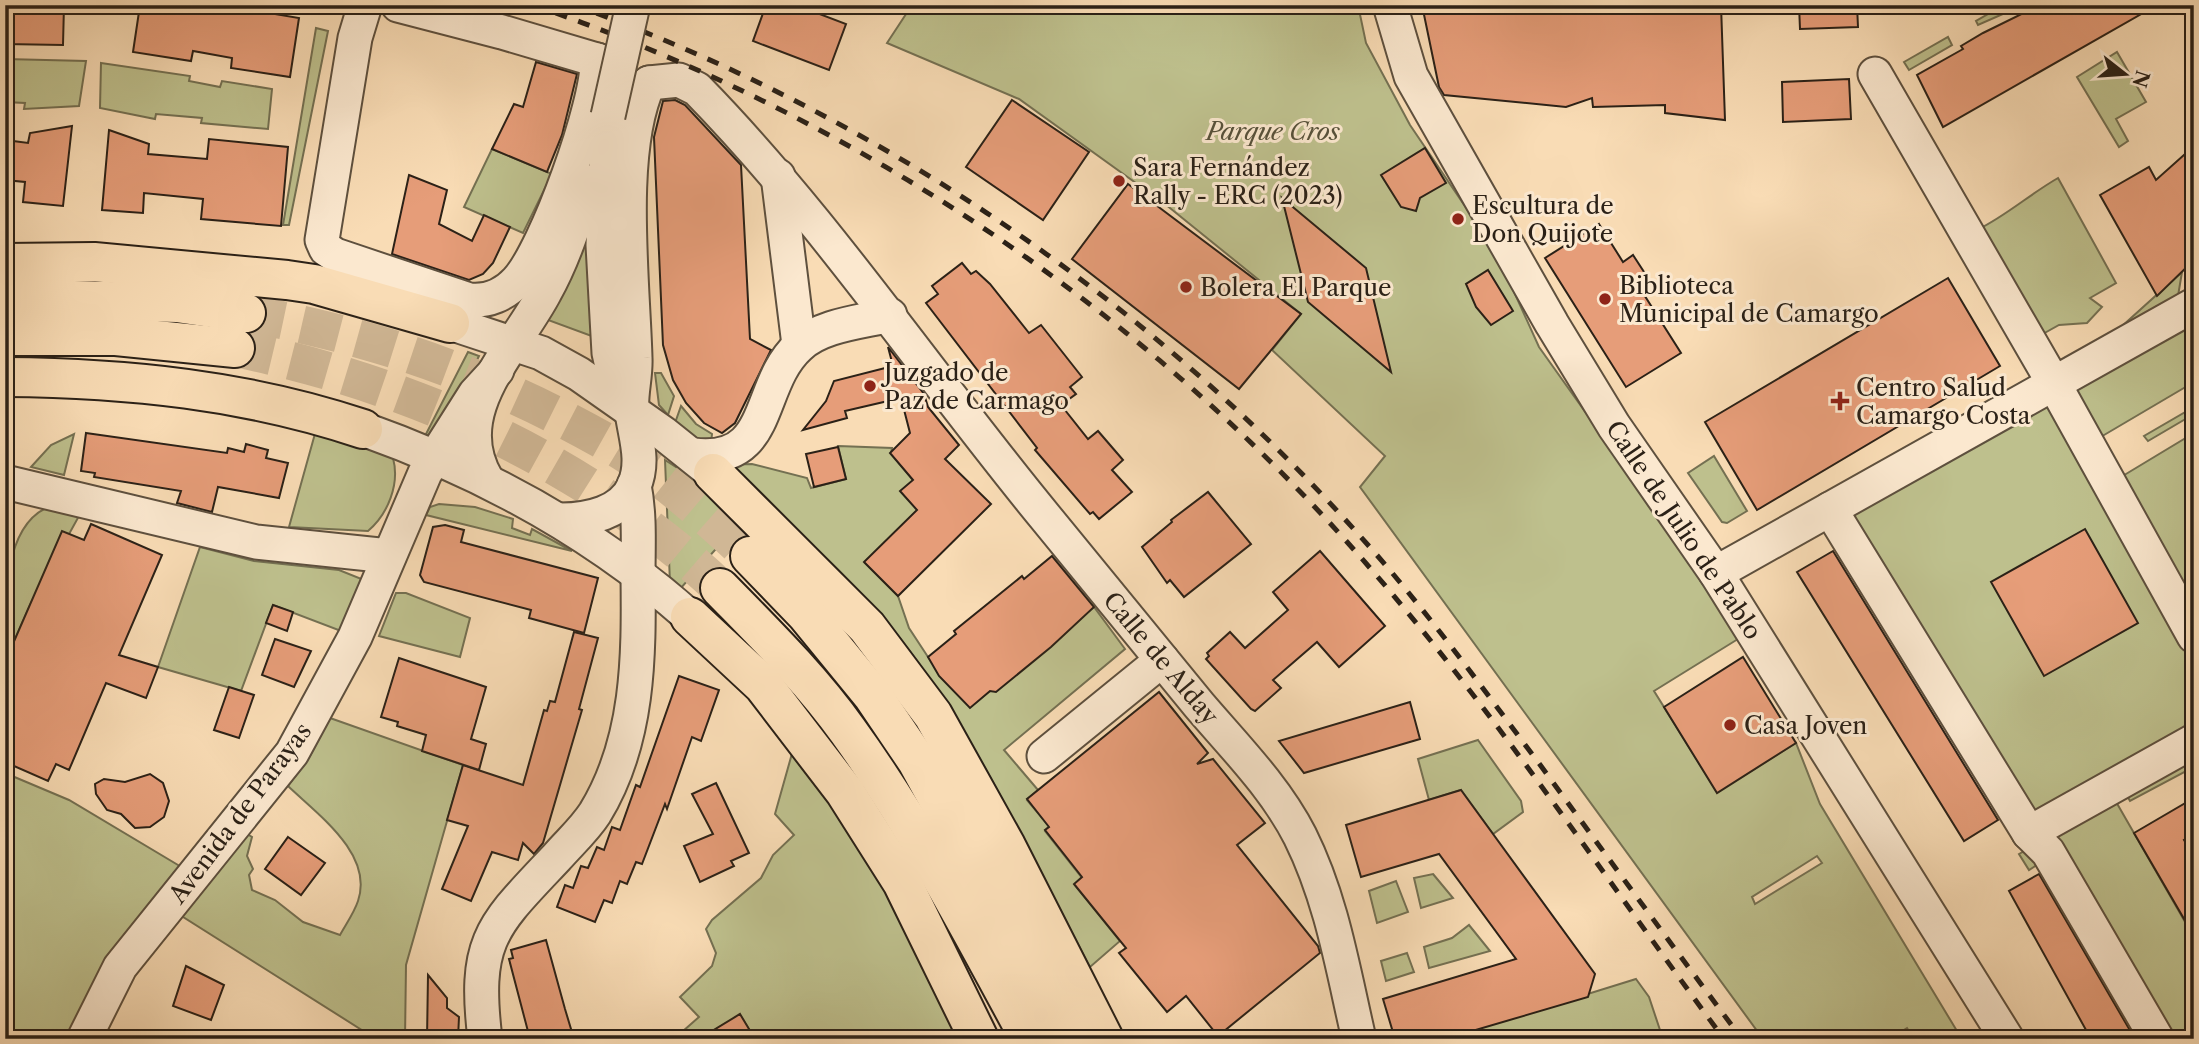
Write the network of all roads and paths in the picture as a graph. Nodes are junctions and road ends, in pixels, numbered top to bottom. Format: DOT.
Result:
graph roads {
  1 [pos="365,5"];
  2 [pos="398,5"];
  3 [pos="633,5"];
  4 [pos="1390,5"];
  5 [pos="597,60"];
  6 [pos="1875,74"];
  7 [pos="649,83"];
  8 [pos="608,116"];
  9 [pos="778,176"];
  10 [pos="5,263"];
  11 [pos="5,298"];
  12 [pos="2194,305"];
  13 [pos="246,313"];
  14 [pos="890,315"];
  15 [pos="450,323"];
  16 [pos="5,336"];
  17 [pos="799,345"];
  18 [pos="234,348"];
  19 [pos="506,357"];
  20 [pos="5,377"];
  21 [pos="2053,382"];
  22 [pos="622,404"];
  23 [pos="363,429"];
  24 [pos="434,456"];
  25 [pos="703,464"];
  26 [pos="497,485"];
  27 [pos="635,485"];
  28 [pos="8,491"];
  29 [pos="411,500"];
  30 [pos="1830,509"];
  31 [pos="561,520"];
  32 [pos="389,556"];
  33 [pos="750,556"];
  34 [pos="1716,573"];
  35 [pos="638,576"];
  36 [pos="720,588"];
  37 [pos="700,626"];
  38 [pos="2194,636"];
  39 [pos="638,656"];
  40 [pos="1163,660"];
  41 [pos="2194,741"];
  42 [pos="1044,756"];
  43 [pos="2029,833"];
  44 [pos="84,1039"];
  45 [pos="485,1039"];
  46 [pos="979,1039"];
  47 [pos="1030,1039"];
  48 [pos="1070,1039"];
  49 [pos="1104,1039"];
  50 [pos="1359,1039"];
  51 [pos="2007,1039"];
  52 [pos="2157,1039"];
  1 -- 5 [label="street"];
  2 -- 5 [label="street"];
  3 -- 8 [label="street, bridge"];
  4 -- 34 [label="street, Calle de Julio de Pablo"];
  5 -- 7 [label="street"];
  6 -- 21 [label="street"];
  7 -- 9 [label="street, Calle de Alday"];
  7 -- 22 [label="street"];
  8 -- 19 [label="street"];
  8 -- 22 [label="street"];
  9 -- 14 [label="street, Calle de Alday"];
  9 -- 17 [label="street"];
  10 -- 15 [label="highway"];
  11 -- 13 [label="highway"];
  12 -- 21 [label="street"];
  14 -- 17 [label="street"];
  14 -- 40 [label="street, Calle de Alday"];
  15 -- 19 [label="street"];
  16 -- 18 [label="highway"];
  17 -- 25 [label="street"];
  19 -- 22 [label="street"];
  19 -- 24 [label="street, Avenida de Parayas"];
  19 -- 26 [label="street"];
  20 -- 23 [label="highway"];
  21 -- 30 [label="street"];
  21 -- 38 [label="street"];
  22 -- 25 [label="street"];
  22 -- 27 [label="street"];
  23 -- 24 [label="street"];
  24 -- 26 [label="street"];
  24 -- 29 [label="street, Avenida de Parayas"];
  25 -- 49 [label="highway"];
  26 -- 29 [label="street"];
  26 -- 31 [label="street"];
  27 -- 31 [label="street"];
  27 -- 35 [label="street"];
  28 -- 32 [label="street"];
  29 -- 32 [label="street, Avenida de Parayas"];
  30 -- 34 [label="street"];
  30 -- 43 [label="street"];
  31 -- 35 [label="street"];
  32 -- 44 [label="street, Avenida de Parayas"];
  33 -- 48 [label="highway"];
  34 -- 51 [label="street, Calle de Julio de Pablo"];
  35 -- 37 [label="street"];
  35 -- 39 [label="street"];
  36 -- 47 [label="highway"];
  37 -- 39 [label="street"];
  37 -- 46 [label="highway"];
  39 -- 45 [label="street"];
  40 -- 42 [label="street"];
  40 -- 50 [label="street, Calle de Alday"];
  41 -- 43 [label="street"];
  43 -- 52 [label="street"];
}
